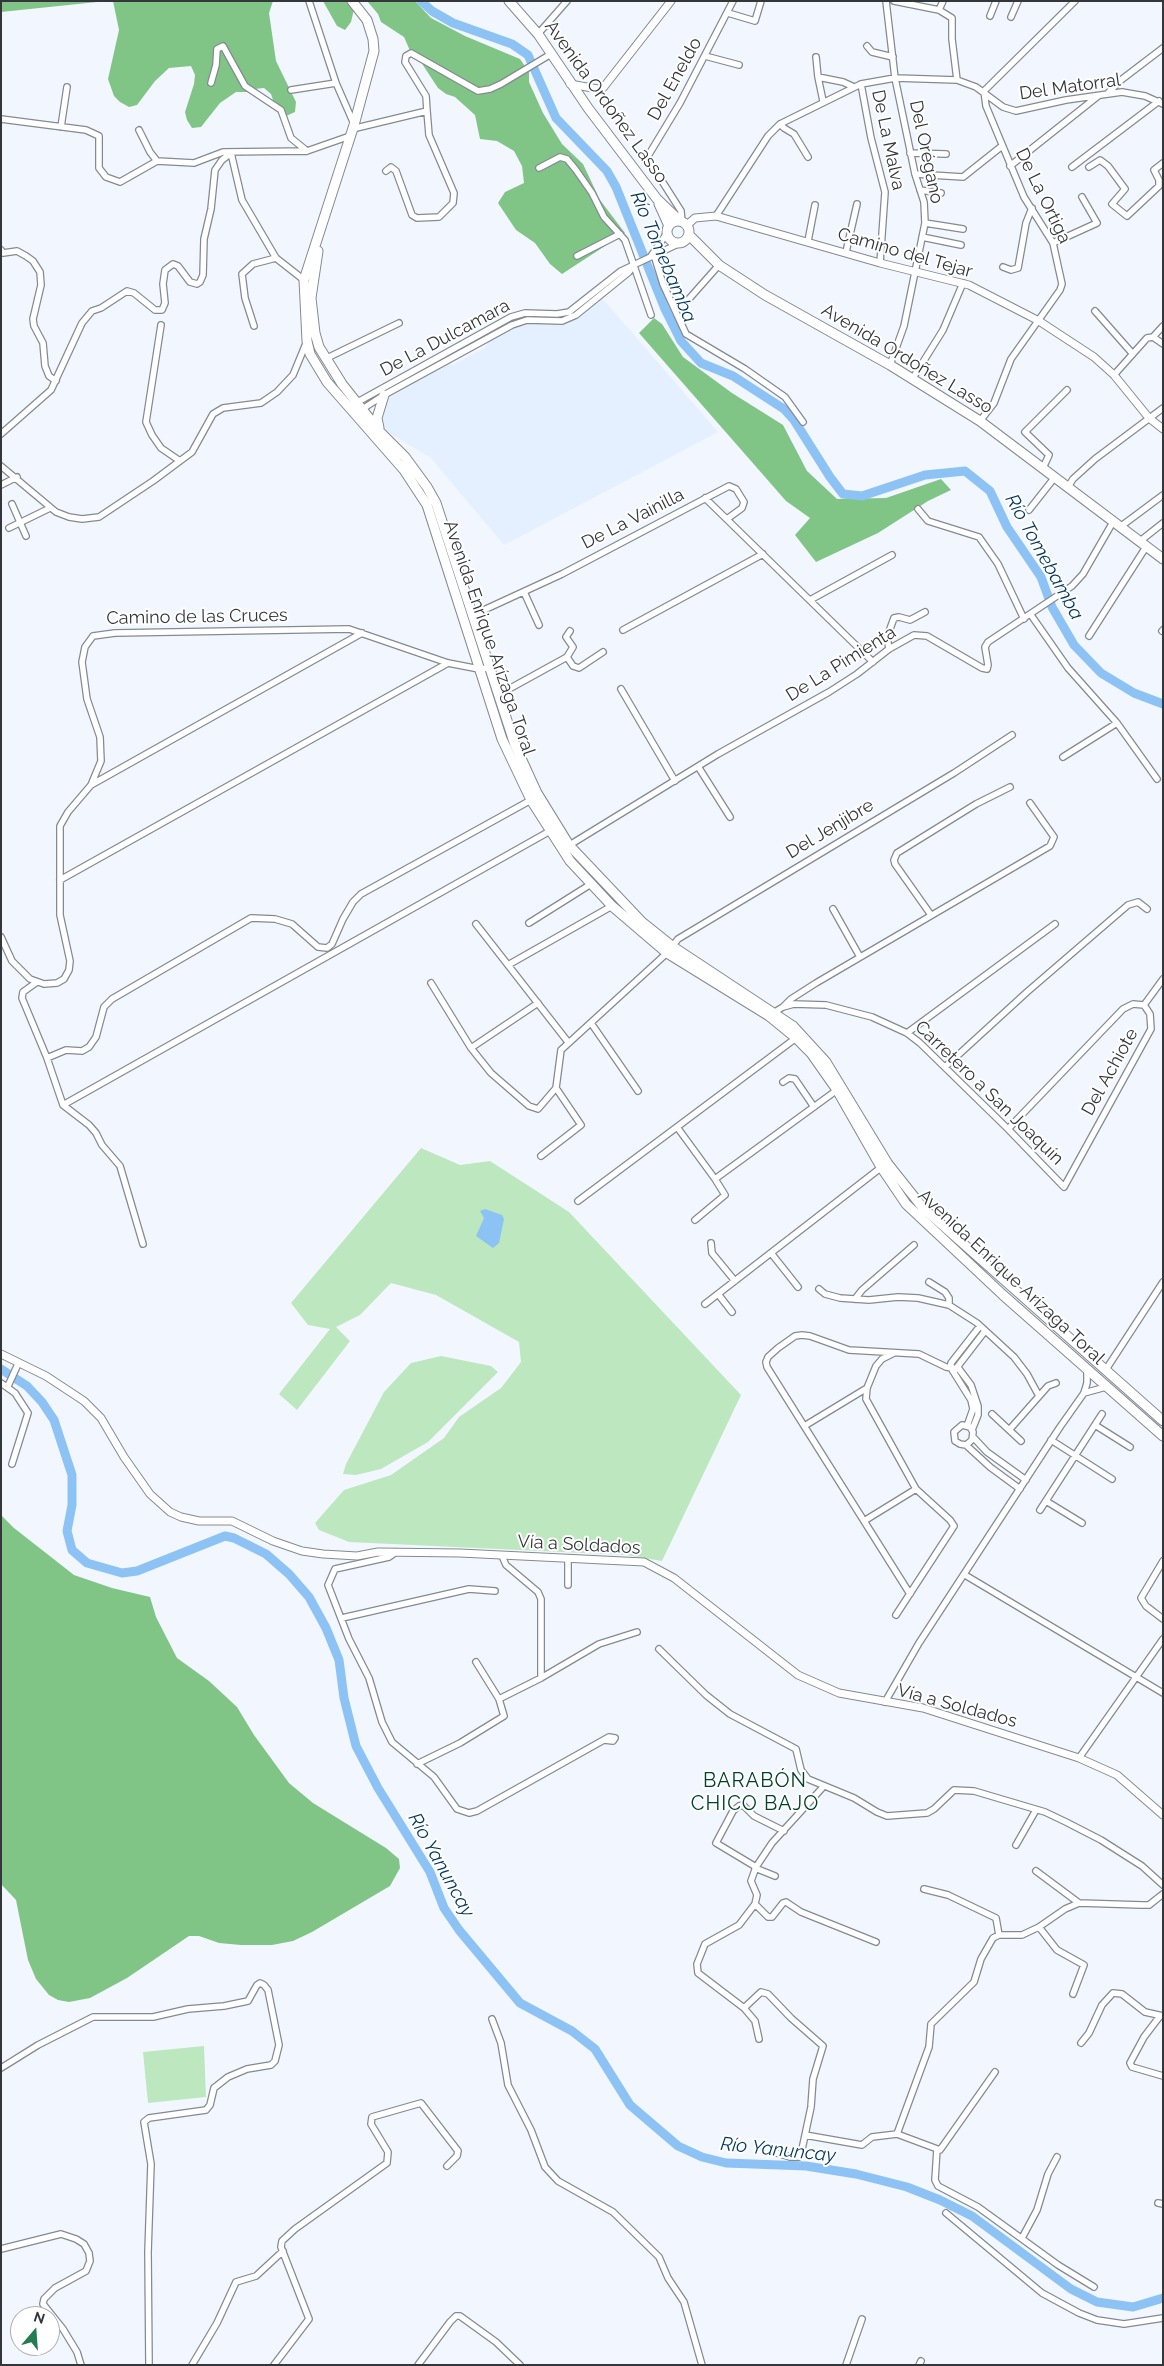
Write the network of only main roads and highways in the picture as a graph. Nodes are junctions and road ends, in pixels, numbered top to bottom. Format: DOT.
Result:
graph roads {
  1 [pos="352,1"];
  2 [pos="508,1"];
  3 [pos="657,199"];
  4 [pos="324,221"];
  5 [pos="683,223"];
  6 [pos="668,230"];
  7 [pos="689,235"];
  8 [pos="681,243"];
  9 [pos="701,250"];
  10 [pos="384,395"];
  11 [pos="356,408"];
  12 [pos="381,433"];
  13 [pos="1163,559"];
  14 [pos="566,848"];
  15 [pos="669,949"];
  16 [pos="776,1012"];
  17 [pos="885,1165"];
  18 [pos="1163,1421"];
  19 [pos="1163,1436"];
  1 -- 4 [label="main road, Avenida Enrique Arízaga Toral"];
  2 -- 3 [label="main road, Avenida Ordoñez Lasso"];
  3 -- 5 [label="main road, Avenida Ordoñez Lasso"];
  3 -- 6 [label="main road, Avenida Ordoñez Lasso"];
  4 -- 11 [label="main road, Avenida Enrique Arízaga Toral"];
  4 -- 11 [label="main road, Avenida Enrique Arízaga Toral"];
  5 -- 6 [label="main road"];
  5 -- 7 [label="main road"];
  6 -- 8 [label="main road"];
  7 -- 8 [label="main road"];
  7 -- 9 [label="main road, Avenida Ordoñez Lasso"];
  8 -- 9 [label="main road, Avenida Ordoñez Lasso"];
  9 -- 13 [label="main road, Avenida Ordoñez Lasso"];
  10 -- 12 [label="main road"];
  11 -- 12 [label="main road, Avenida Enrique Arízaga Toral"];
  11 -- 14 [label="main road, Avenida Enrique Arízaga Toral"];
  12 -- 14 [label="main road, Avenida Enrique Arízaga Toral"];
  14 -- 15 [label="main road, Avenida Enrique Arízaga Toral"];
  14 -- 15 [label="main road, Avenida Enrique Arízaga Toral"];
  15 -- 16 [label="main road, Avenida Enrique Arízaga Toral"];
  16 -- 17 [label="main road, Avenida Enrique Arízaga Toral"];
  16 -- 17 [label="main road, Avenida Enrique Arízaga Toral"];
  17 -- 18 [label="main road, Avenida Enrique Arízaga Toral"];
  17 -- 19 [label="main road, Avenida Enrique Arízaga Toral"];
}
